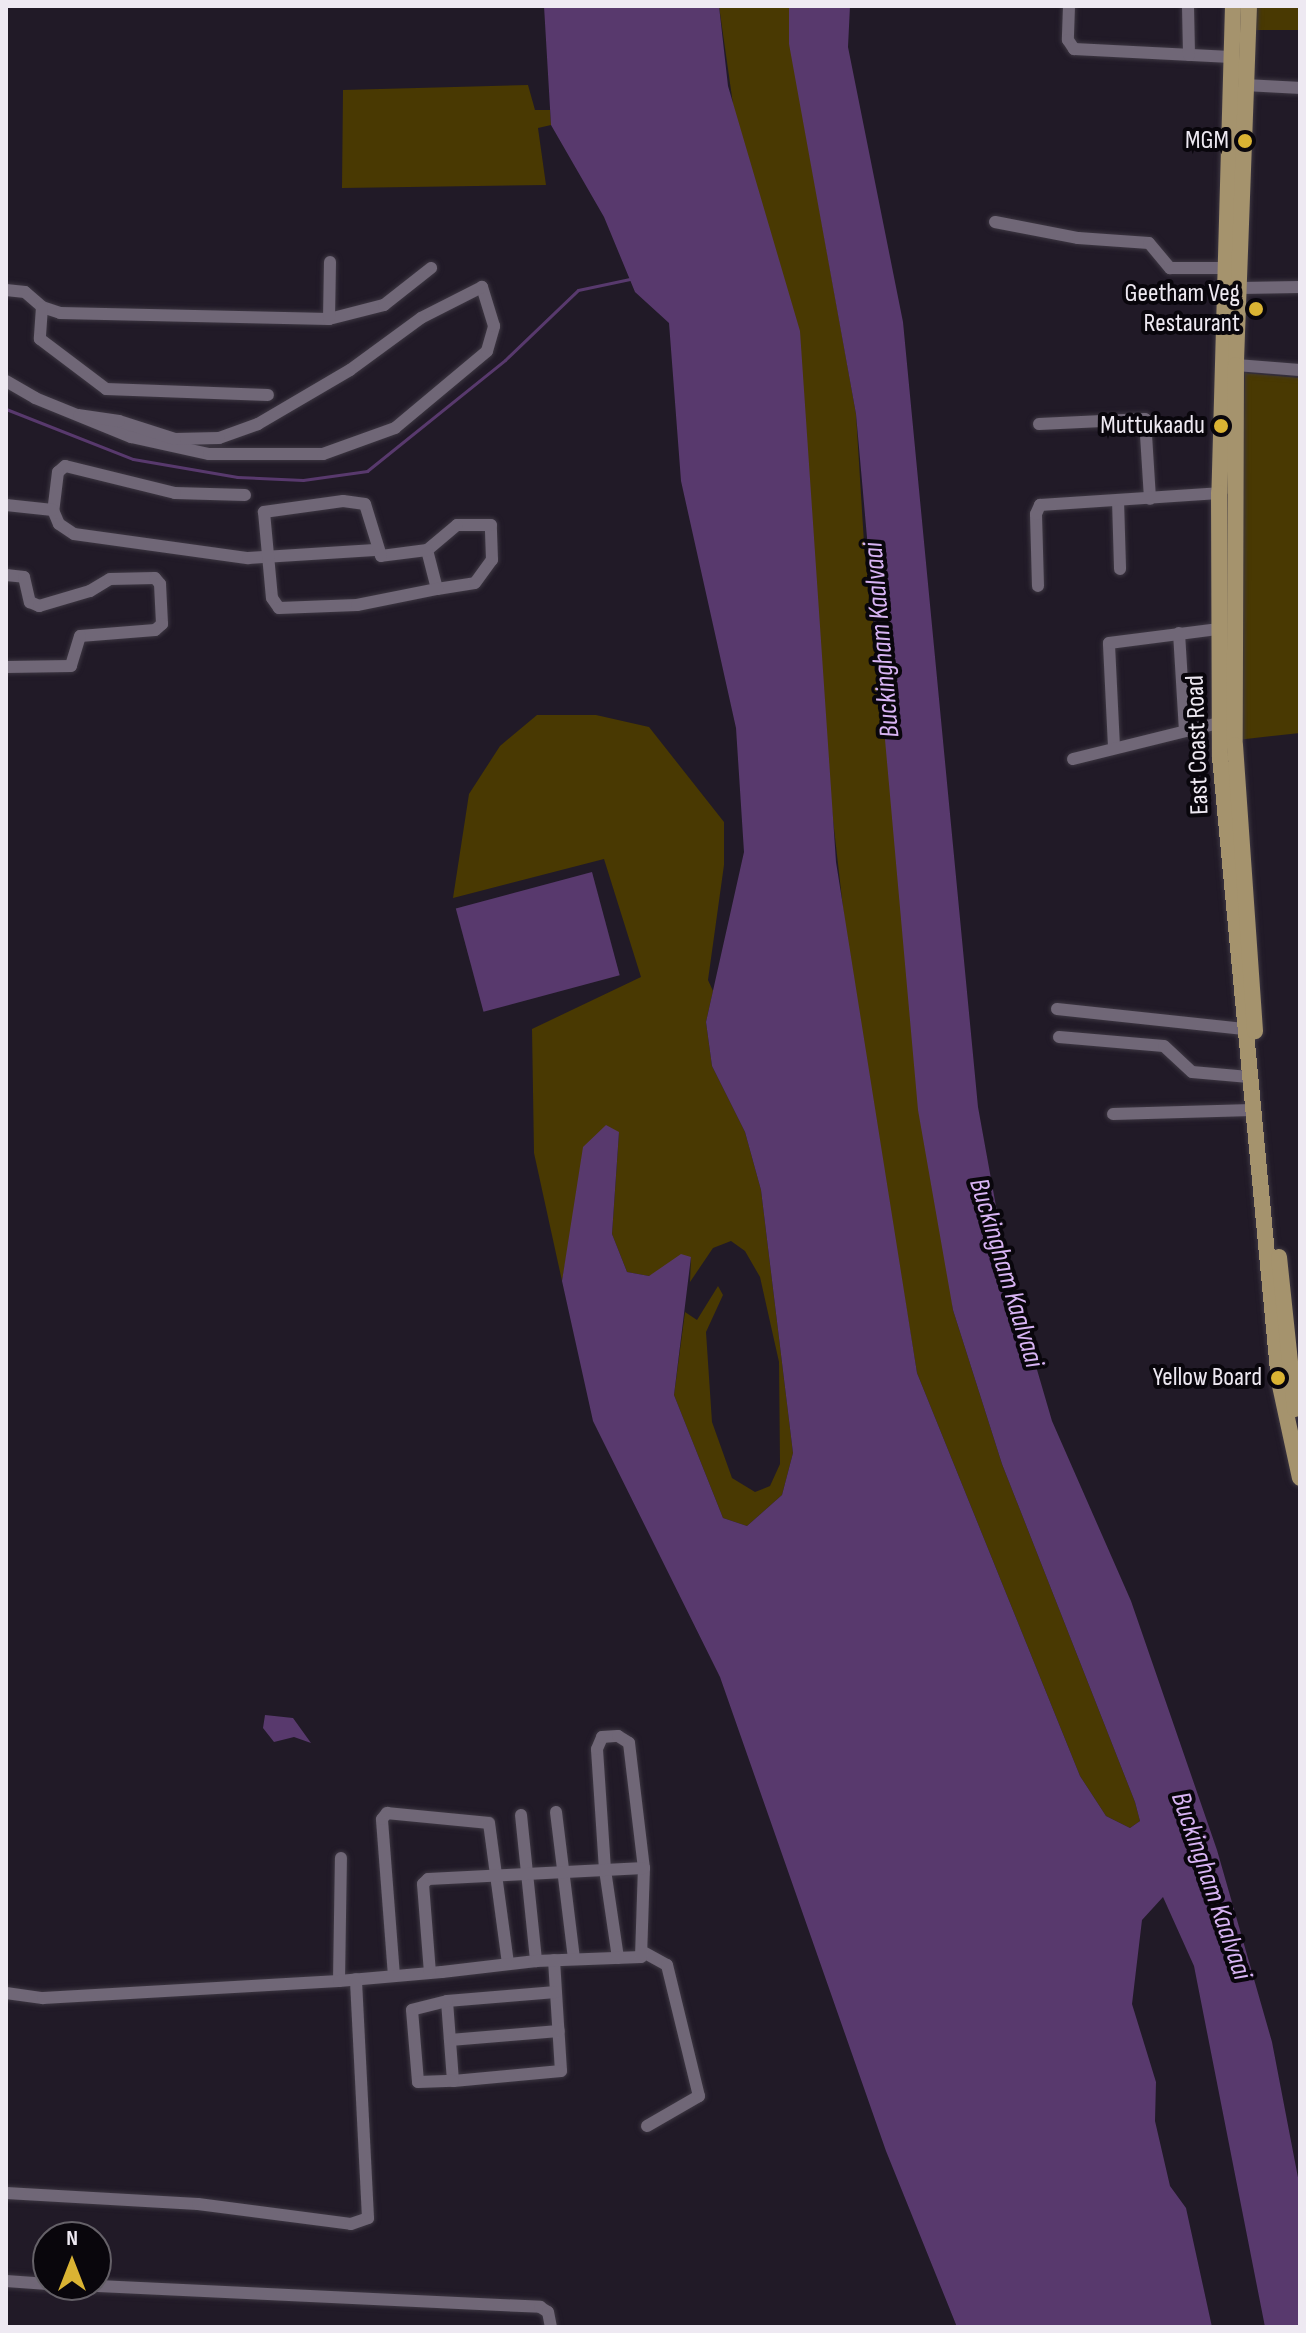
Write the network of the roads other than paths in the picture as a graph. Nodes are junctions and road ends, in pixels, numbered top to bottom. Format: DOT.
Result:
graph roads {
  1 [pos="1069,6"];
  2 [pos="1188,6"];
  3 [pos="1233,6"];
  4 [pos="1249,6"];
  5 [pos="1189,55"];
  6 [pos="1231,57"];
  7 [pos="1246,85"];
  8 [pos="1300,88"];
  9 [pos="995,222"];
  10 [pos="330,262"];
  11 [pos="431,268"];
  12 [pos="1225,268"];
  13 [pos="1300,287"];
  14 [pos="1240,288"];
  15 [pos="6,290"];
  16 [pos="42,307"];
  17 [pos="329,319"];
  18 [pos="1236,365"];
  19 [pos="1300,370"];
  20 [pos="6,381"];
  21 [pos="268,395"];
  22 [pos="79,415"];
  23 [pos="1039,424"];
  24 [pos="1219,493"];
  25 [pos="245,495"];
  26 [pos="1150,499"];
  27 [pos="1118,500"];
  28 [pos="6,505"];
  29 [pos="53,510"];
  30 [pos="427,550"];
  31 [pos="377,553"];
  32 [pos="269,560"];
  33 [pos="1120,569"];
  34 [pos="6,575"];
  35 [pos="1038,586"];
  36 [pos="437,589"];
  37 [pos="1219,629"];
  38 [pos="1179,633"];
  39 [pos="6,667"];
  40 [pos="1219,723"];
  41 [pos="1185,731"];
  42 [pos="1227,745"];
  43 [pos="1114,747"];
  44 [pos="1073,759"];
  45 [pos="1057,1009"];
  46 [pos="1244,1029"];
  47 [pos="1059,1037"];
  48 [pos="1249,1077"];
  49 [pos="1252,1110"];
  50 [pos="1113,1114"];
  51 [pos="1296,1368"];
  52 [pos="1300,1437"];
  53 [pos="1300,1478"];
  54 [pos="556,1812"];
  55 [pos="521,1815"];
  56 [pos="341,1858"];
  57 [pos="644,1868"];
  58 [pos="605,1870"];
  59 [pos="564,1874"];
  60 [pos="527,1875"];
  61 [pos="498,1876"];
  62 [pos="645,1953"];
  63 [pos="618,1958"];
  64 [pos="574,1959"];
  65 [pos="554,1960"];
  66 [pos="536,1961"];
  67 [pos="508,1964"];
  68 [pos="430,1973"];
  69 [pos="394,1976"];
  70 [pos="356,1979"];
  71 [pos="339,1981"];
  72 [pos="556,1992"];
  73 [pos="6,1993"];
  74 [pos="447,2001"];
  75 [pos="559,2031"];
  76 [pos="450,2040"];
  77 [pos="453,2081"];
  78 [pos="647,2126"];
  79 [pos="6,2193"];
  80 [pos="6,2281"];
  81 [pos="32,2283"];
  82 [pos="112,2287"];
  83 [pos="551,2327"];
  1 -- 5 [label="street"];
  2 -- 5 [label="street"];
  3 -- 6 [label="main road, East Coast Road"];
  4 -- 7 [label="main road, East Coast Road"];
  5 -- 6 [label="street"];
  6 -- 12 [label="main road, East Coast Road"];
  7 -- 8 [label="street"];
  7 -- 14 [label="main road, East Coast Road"];
  9 -- 12 [label="street"];
  10 -- 17 [label="street"];
  11 -- 17 [label="street"];
  12 -- 24 [label="main road, East Coast Road"];
  13 -- 14 [label="street"];
  14 -- 18 [label="main road, East Coast Road"];
  15 -- 16 [label="street"];
  16 -- 17 [label="street"];
  16 -- 21 [label="street"];
  18 -- 19 [label="street"];
  18 -- 42 [label="main road, East Coast Road"];
  20 -- 22 [label="street"];
  22 -- 22 [label="street"];
  23 -- 26 [label="street"];
  24 -- 26 [label="street"];
  24 -- 37 [label="main road, East Coast Road"];
  25 -- 29 [label="street"];
  26 -- 27 [label="street"];
  27 -- 33 [label="street"];
  27 -- 35 [label="street"];
  28 -- 29 [label="street"];
  29 -- 32 [label="street"];
  30 -- 31 [label="street"];
  30 -- 36 [label="street"];
  30 -- 36 [label="street"];
  31 -- 32 [label="street"];
  31 -- 32 [label="street"];
  32 -- 36 [label="street"];
  34 -- 39 [label="street"];
  37 -- 38 [label="street"];
  37 -- 40 [label="main road, East Coast Road"];
  38 -- 41 [label="street"];
  38 -- 43 [label="street"];
  40 -- 41 [label="street"];
  40 -- 42 [label="main road, East Coast Road"];
  41 -- 43 [label="street"];
  42 -- 46 [label="main road, East Coast Road"];
  42 -- 51 [label="main road, East Coast Road"];
  43 -- 44 [label="street"];
  45 -- 46 [label="street"];
  46 -- 48 [label="main road, East Coast Road"];
  47 -- 48 [label="street"];
  48 -- 49 [label="main road, East Coast Road"];
  49 -- 50 [label="street"];
  49 -- 53 [label="main road, East Coast Road"];
  51 -- 52 [label="main road, East Coast Road"];
  54 -- 59 [label="street"];
  55 -- 60 [label="street"];
  56 -- 71 [label="street"];
  57 -- 58 [label="street"];
  57 -- 58 [label="street"];
  57 -- 62 [label="street"];
  58 -- 59 [label="street"];
  58 -- 63 [label="street"];
  59 -- 60 [label="street"];
  59 -- 64 [label="street"];
  60 -- 61 [label="street"];
  60 -- 66 [label="street"];
  61 -- 67 [label="street"];
  61 -- 68 [label="street"];
  61 -- 69 [label="street"];
  62 -- 63 [label="street"];
  62 -- 78 [label="street"];
  63 -- 64 [label="street"];
  64 -- 65 [label="street"];
  65 -- 66 [label="street"];
  65 -- 72 [label="street"];
  66 -- 67 [label="street"];
  67 -- 68 [label="street"];
  68 -- 69 [label="street"];
  69 -- 70 [label="street"];
  70 -- 71 [label="street"];
  70 -- 79 [label="street"];
  71 -- 73 [label="street"];
  72 -- 74 [label="street"];
  72 -- 75 [label="street"];
  74 -- 76 [label="street"];
  74 -- 77 [label="street"];
  75 -- 76 [label="street"];
  75 -- 77 [label="street"];
  76 -- 77 [label="street"];
  80 -- 81 [label="street"];
  82 -- 83 [label="street"];
}
